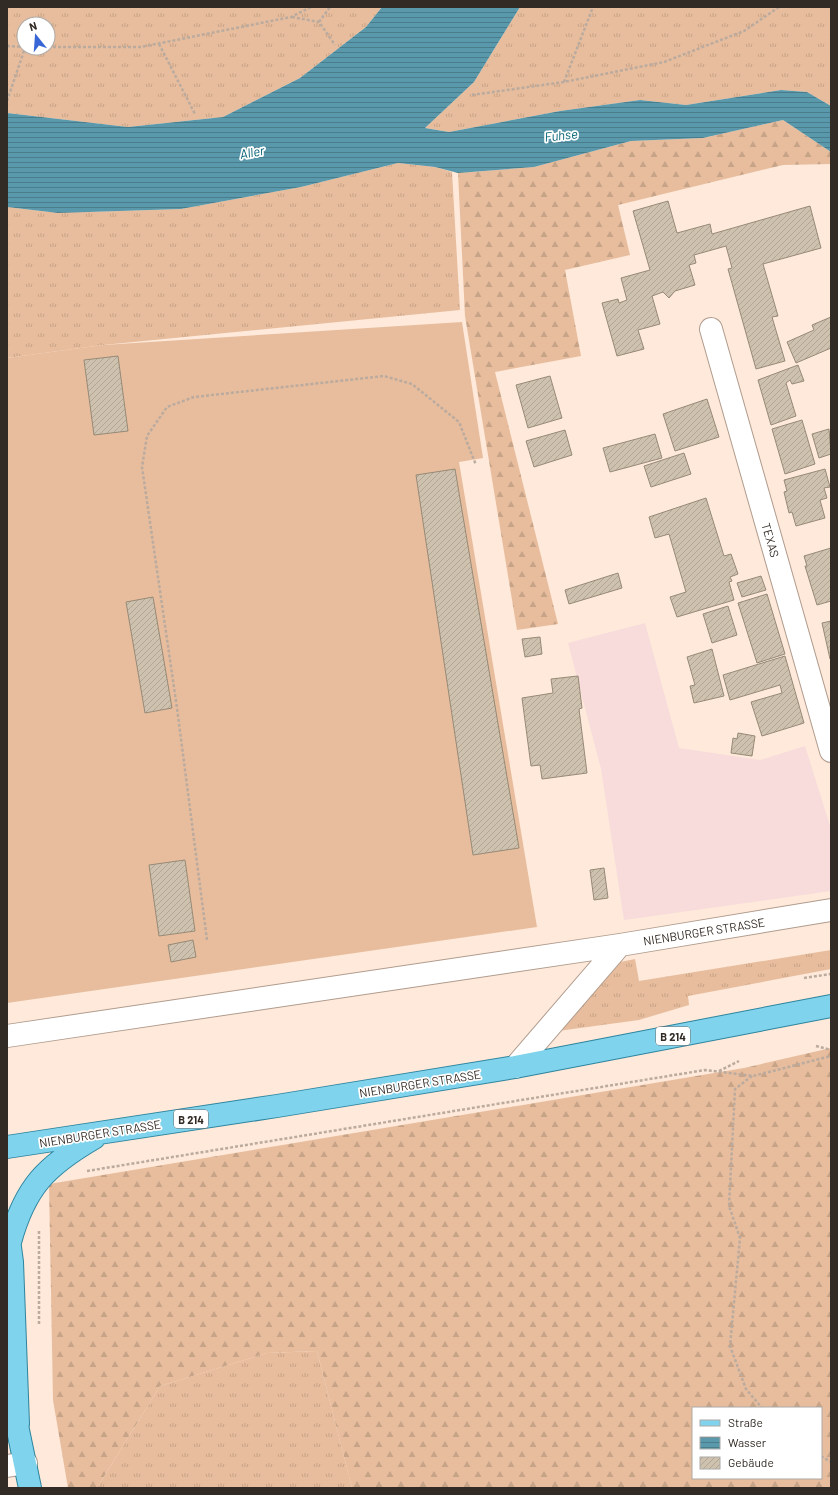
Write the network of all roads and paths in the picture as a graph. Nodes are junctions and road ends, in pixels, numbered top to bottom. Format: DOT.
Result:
graph roads {
  1 [pos="311,7"];
  2 [pos="330,7"];
  3 [pos="593,7"];
  4 [pos="779,7"];
  5 [pos="292,17"];
  6 [pos="319,22"];
  7 [pos="159,44"];
  8 [pos="335,45"];
  9 [pos="56,47"];
  10 [pos="21,56"];
  11 [pos="564,82"];
  12 [pos="472,95"];
  13 [pos="7,101"];
  14 [pos="195,114"];
  15 [pos="711,329"];
  16 [pos="476,465"];
  17 [pos="831,751"];
  18 [pos="831,910"];
  19 [pos="207,940"];
  20 [pos="620,945"];
  21 [pos="831,974"];
  22 [pos="804,978"];
  23 [pos="831,1006"];
  24 [pos="7,1036"];
  25 [pos="816,1046"];
  26 [pos="831,1050"];
  27 [pos="831,1056"];
  28 [pos="739,1061"];
  29 [pos="515,1067"];
  30 [pos="718,1072"];
  31 [pos="753,1076"];
  32 [pos="104,1132"];
  33 [pos="7,1147"];
  34 [pos="85,1172"];
  35 [pos="39,1227"];
  36 [pos="8,1233"];
  37 [pos="39,1331"];
  38 [pos="7,1386"];
  39 [pos="761,1407"];
  40 [pos="18,1424"];
  41 [pos="822,1457"];
  42 [pos="831,1462"];
  43 [pos="17,1465"];
  44 [pos="30,1488"];
  1 -- 5 [label="path"];
  2 -- 6 [label="path"];
  3 -- 11 [label="path"];
  4 -- 11 [label="path"];
  5 -- 6 [label="path"];
  5 -- 7 [label="path"];
  6 -- 8 [label="path"];
  7 -- 9 [label="path"];
  7 -- 14 [label="path"];
  10 -- 13 [label="path"];
  11 -- 12 [label="path"];
  15 -- 17 [label="street, TEXAS"];
  16 -- 19 [label="path"];
  18 -- 20 [label="street, NIENBURGER STRASSE"];
  20 -- 24 [label="street, NIENBURGER STRASSE"];
  20 -- 29 [label="street"];
  21 -- 22 [label="path"];
  23 -- 29 [label="main road, NIENBURGER STRASSE / B 214"];
  25 -- 26 [label="path"];
  27 -- 31 [label="path"];
  28 -- 30 [label="path"];
  29 -- 32 [label="main road, NIENBURGER STRASSE / B 214"];
  30 -- 31 [label="path"];
  30 -- 34 [label="path"];
  31 -- 39 [label="path"];
  32 -- 33 [label="main road, NIENBURGER STRASSE / B 214"];
  32 -- 36 [label="main road"];
  35 -- 37 [label="path"];
  36 -- 40 [label="main road"];
  38 -- 40 [label="main road"];
  40 -- 43 [label="main road"];
  41 -- 42 [label="path"];
  43 -- 44 [label="main road"];
}
